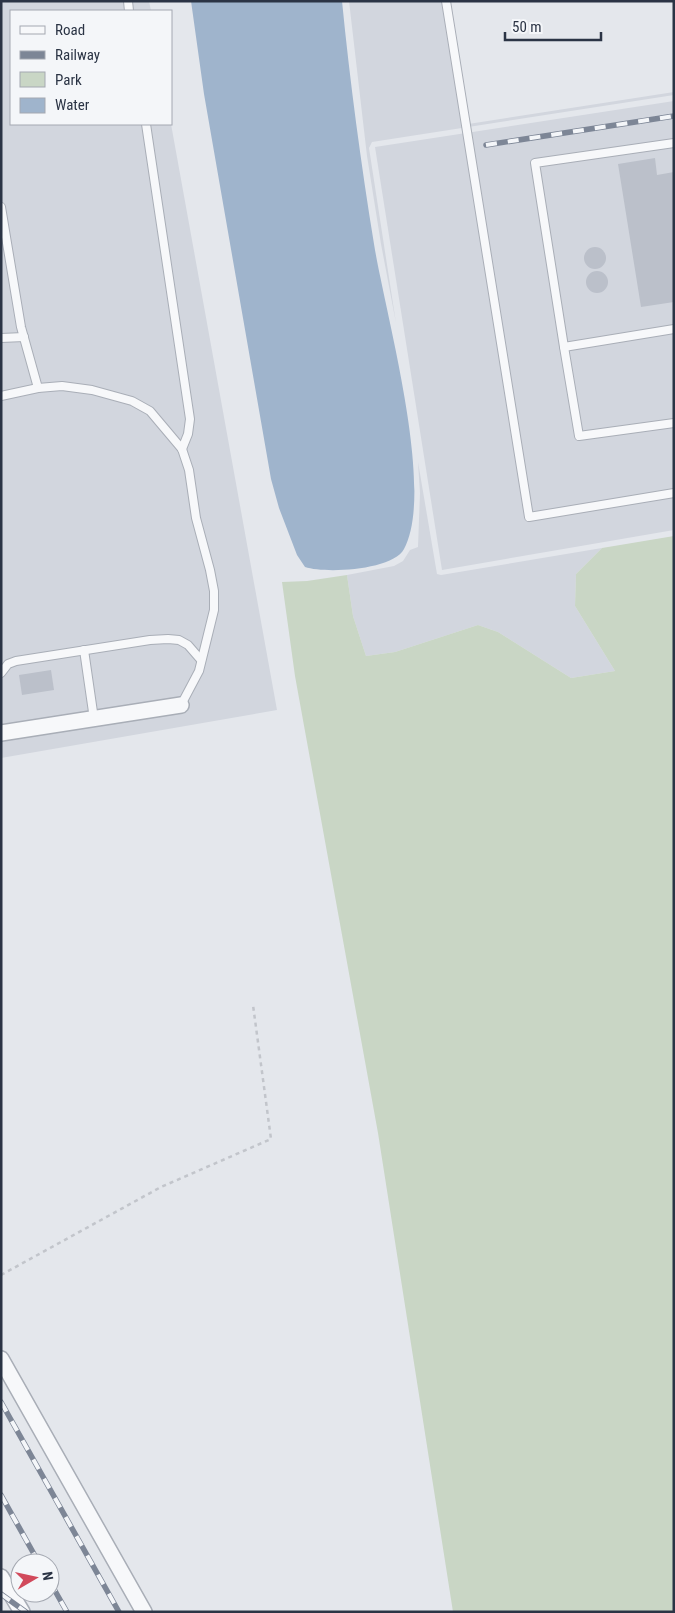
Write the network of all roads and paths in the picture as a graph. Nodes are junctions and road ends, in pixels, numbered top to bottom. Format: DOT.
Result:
graph roads {
  1 [pos="446,1"];
  2 [pos="146,125"];
  3 [pos="674,143"];
  4 [pos="1,207"];
  5 [pos="674,329"];
  6 [pos="24,337"];
  7 [pos="1,338"];
  8 [pos="564,348"];
  9 [pos="38,388"];
  10 [pos="1,396"];
  11 [pos="674,422"];
  12 [pos="182,449"];
  13 [pos="674,493"];
  14 [pos="84,650"];
  15 [pos="201,660"];
  16 [pos="1,673"];
  17 [pos="181,705"];
  18 [pos="94,719"];
  19 [pos="1,733"];
  20 [pos="253,1005"];
  21 [pos="1,1275"];
  22 [pos="1,1359"];
  23 [pos="1,1577"];
  24 [pos="22,1612"];
  25 [pos="144,1612"];
  1 -- 13 [label="lane"];
  2 -- 12 [label="lane"];
  3 -- 8 [label="lane"];
  4 -- 6 [label="lane"];
  5 -- 8 [label="lane"];
  6 -- 7 [label="lane"];
  6 -- 9 [label="lane"];
  8 -- 11 [label="lane"];
  9 -- 10 [label="lane"];
  9 -- 12 [label="lane"];
  12 -- 15 [label="lane"];
  14 -- 15 [label="lane"];
  14 -- 16 [label="lane"];
  14 -- 18 [label="lane"];
  15 -- 17 [label="lane"];
  17 -- 18 [label="street"];
  18 -- 19 [label="street"];
  20 -- 21 [label="path"];
  22 -- 25 [label="street"];
  23 -- 24 [label="street"];
}
